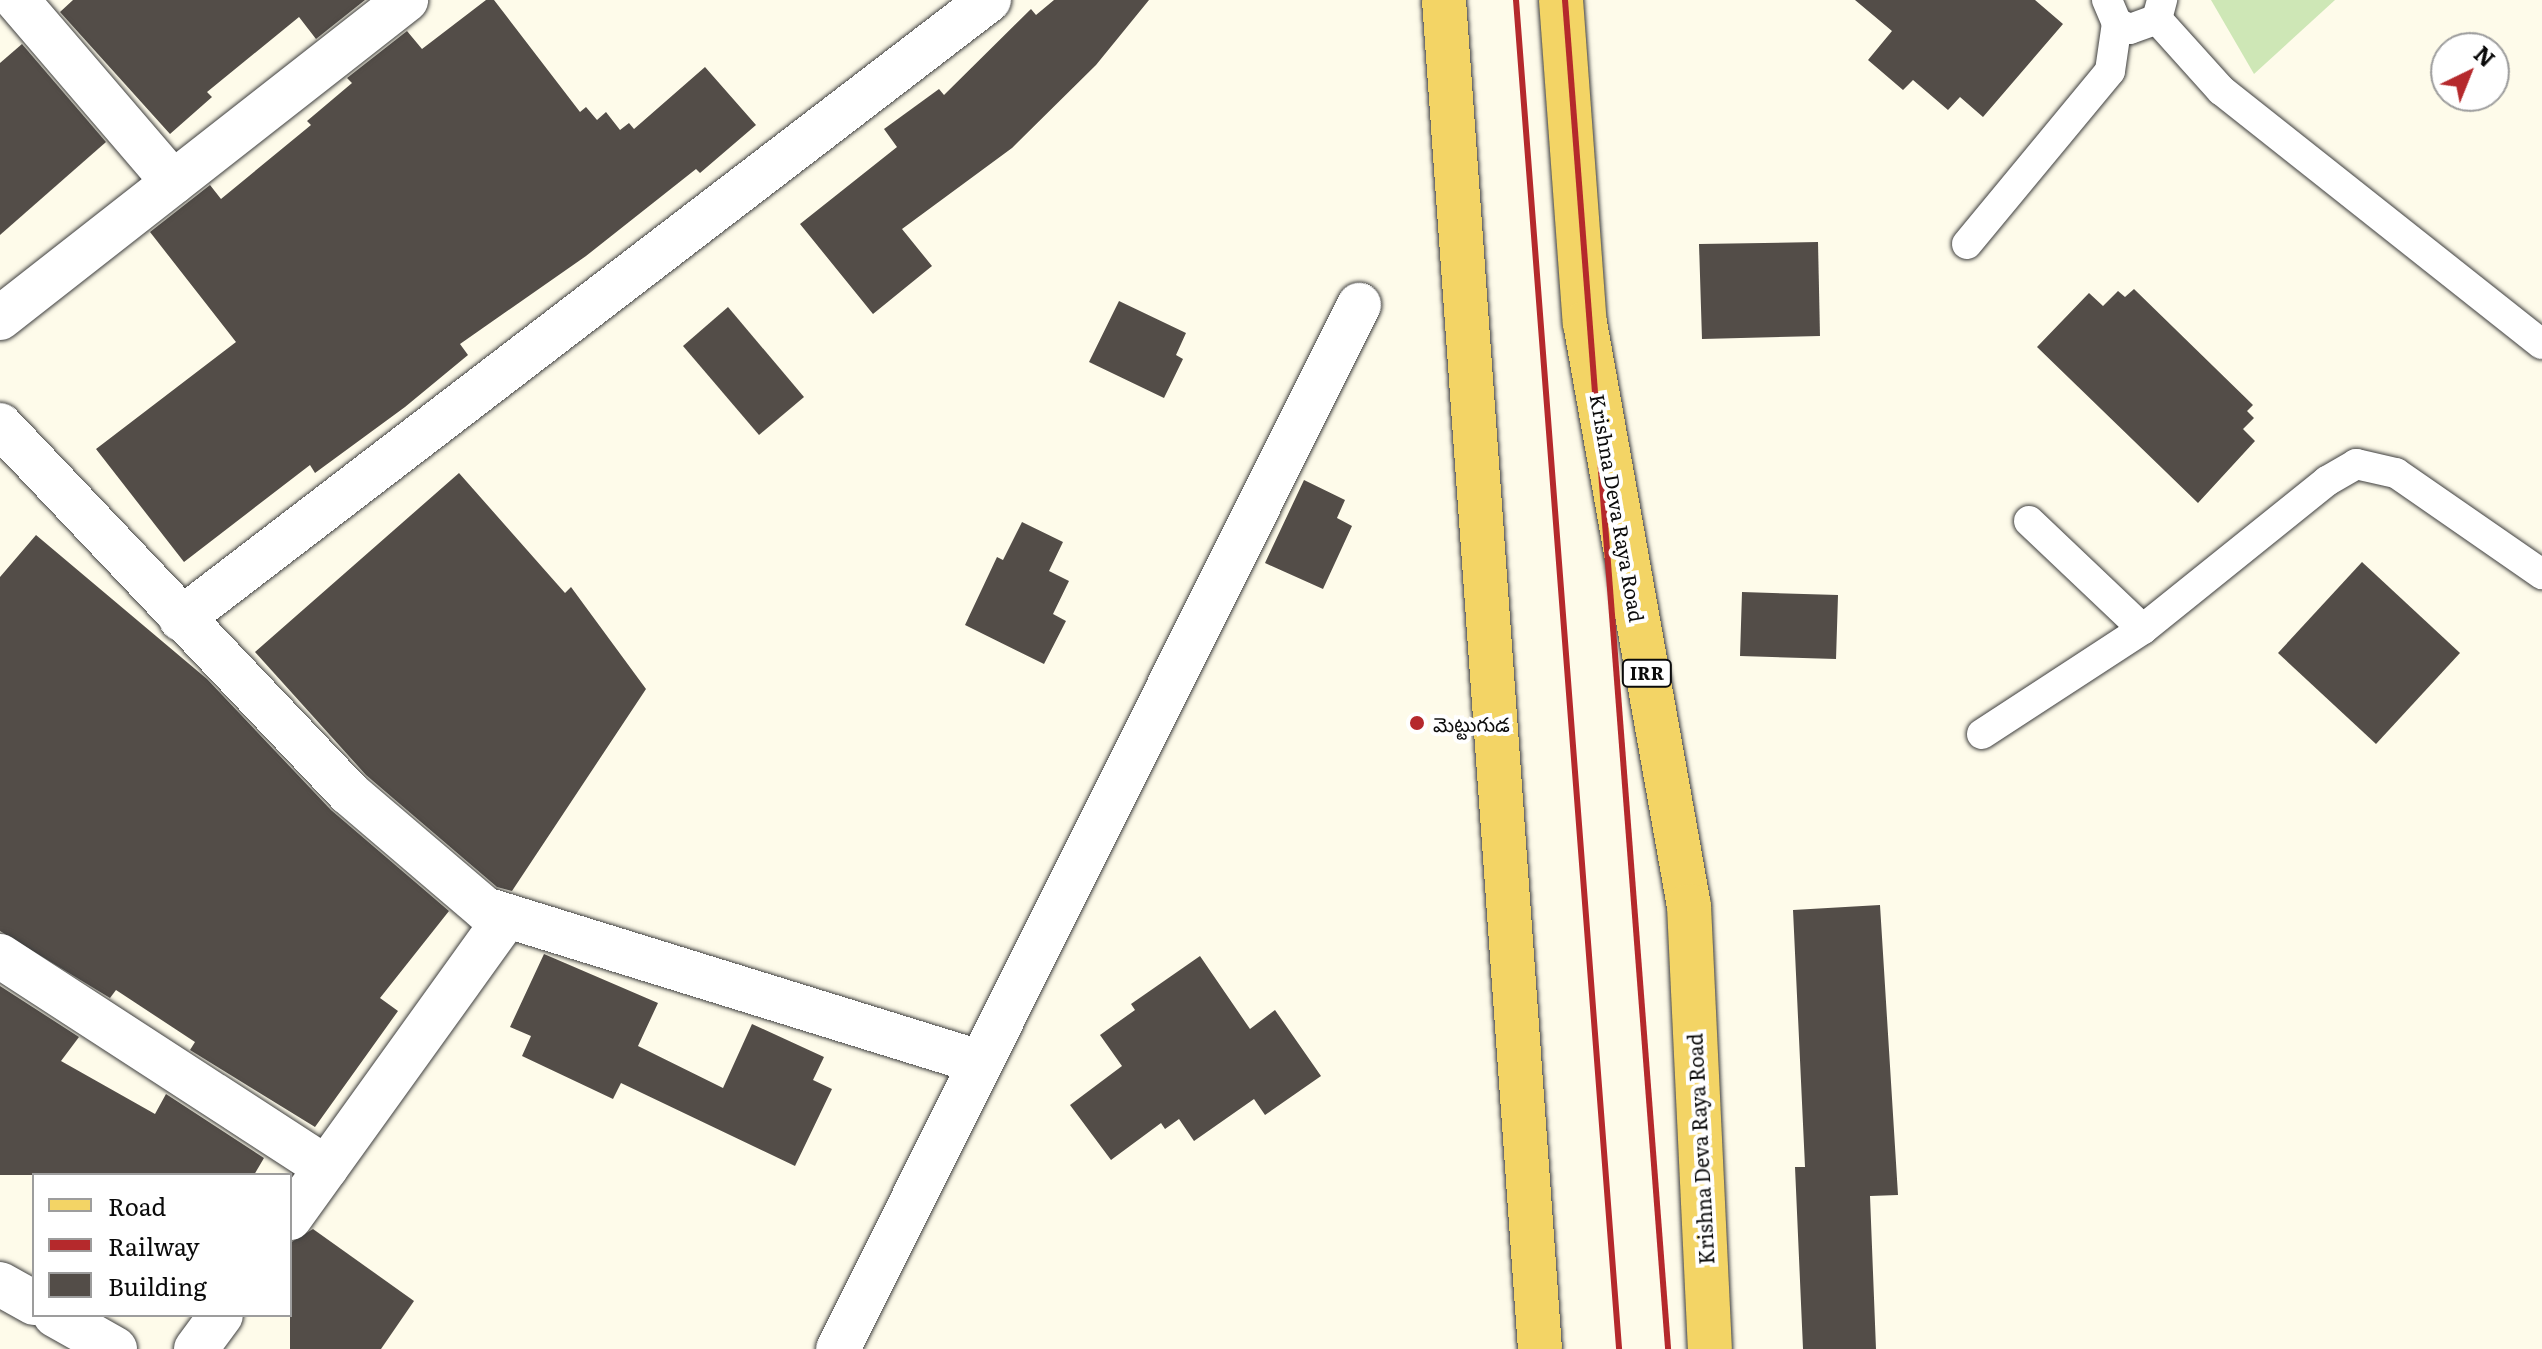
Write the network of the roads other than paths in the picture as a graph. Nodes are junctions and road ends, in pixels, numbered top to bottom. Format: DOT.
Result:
graph roads {
  1 [pos="17,0"];
  2 [pos="989,0"];
  3 [pos="1444,0"];
  4 [pos="1561,0"];
  5 [pos="402,1"];
  6 [pos="2160,10"];
  7 [pos="2112,11"];
  8 [pos="173,182"];
  9 [pos="1967,244"];
  10 [pos="1359,305"];
  11 [pos="0,318"];
  12 [pos="2542,344"];
  13 [pos="0,425"];
  14 [pos="2029,521"];
  15 [pos="2542,574"];
  16 [pos="181,619"];
  17 [pos="2143,629"];
  18 [pos="1982,734"];
  19 [pos="507,916"];
  20 [pos="0,956"];
  21 [pos="979,1062"];
  22 [pos="326,1168"];
  23 [pos="292,1215"];
  24 [pos="0,1284"];
  25 [pos="32,1302"];
  26 [pos="59,1317"];
  27 [pos="220,1317"];
  28 [pos="115,1349"];
  29 [pos="196,1349"];
  30 [pos="838,1349"];
  31 [pos="1540,1349"];
  32 [pos="1710,1349"];
  1 -- 8 [label="street"];
  2 -- 16 [label="street"];
  3 -- 31 [label="main road"];
  4 -- 32 [label="main road, Krishna Deva Raya Road / IRR"];
  5 -- 8 [label="street"];
  6 -- 7 [label="lane"];
  6 -- 12 [label="lane"];
  7 -- 9 [label="lane"];
  8 -- 11 [label="street"];
  10 -- 21 [label="street"];
  13 -- 16 [label="street"];
  14 -- 17 [label="lane"];
  15 -- 17 [label="lane"];
  16 -- 19 [label="street"];
  17 -- 18 [label="lane"];
  19 -- 21 [label="street"];
  19 -- 22 [label="street"];
  20 -- 22 [label="street"];
  21 -- 30 [label="street"];
  22 -- 23 [label="street"];
  24 -- 25 [label="street"];
  26 -- 28 [label="street"];
  27 -- 29 [label="street"];
}
